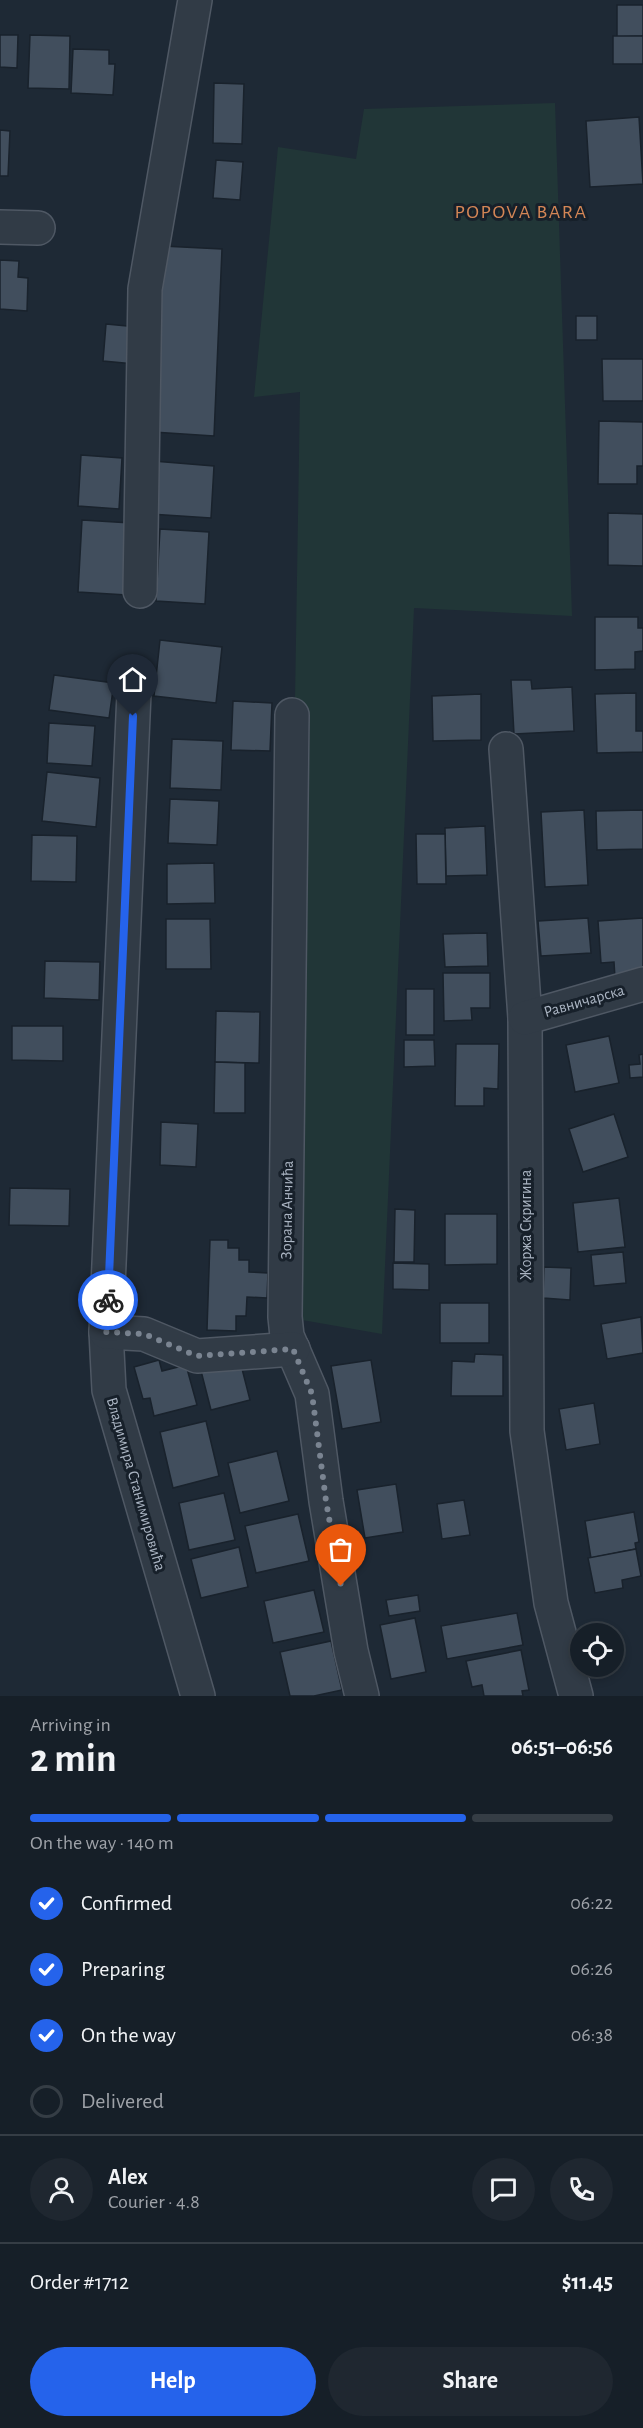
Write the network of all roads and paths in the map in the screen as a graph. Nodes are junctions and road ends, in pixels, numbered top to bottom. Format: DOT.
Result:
graph roads {
  1 [pos="195,0"];
  2 [pos="0,227"];
  3 [pos="38,228"];
  4 [pos="140,591"];
  5 [pos="134,693"];
  6 [pos="292,715"];
  7 [pos="506,750"];
  8 [pos="643,984"];
  9 [pos="525,1018"];
  10 [pos="106,1332"];
  11 [pos="293,1349"];
  12 [pos="198,1696"];
  13 [pos="362,1696"];
  14 [pos="576,1696"];
  1 -- 4 [label="street"];
  2 -- 3 [label="street"];
  5 -- 10 [label="street, Владимира Станимировића"];
  6 -- 11 [label="street, Зорана Анчића"];
  7 -- 9 [label="street, Жоржа Скригина"];
  8 -- 9 [label="street, Равничарска"];
  9 -- 14 [label="street, Жоржа Скригина"];
  10 -- 11 [label="street"];
  10 -- 12 [label="street, Владимира Станимировића"];
  11 -- 13 [label="street, Зорана Анчића"];
}
